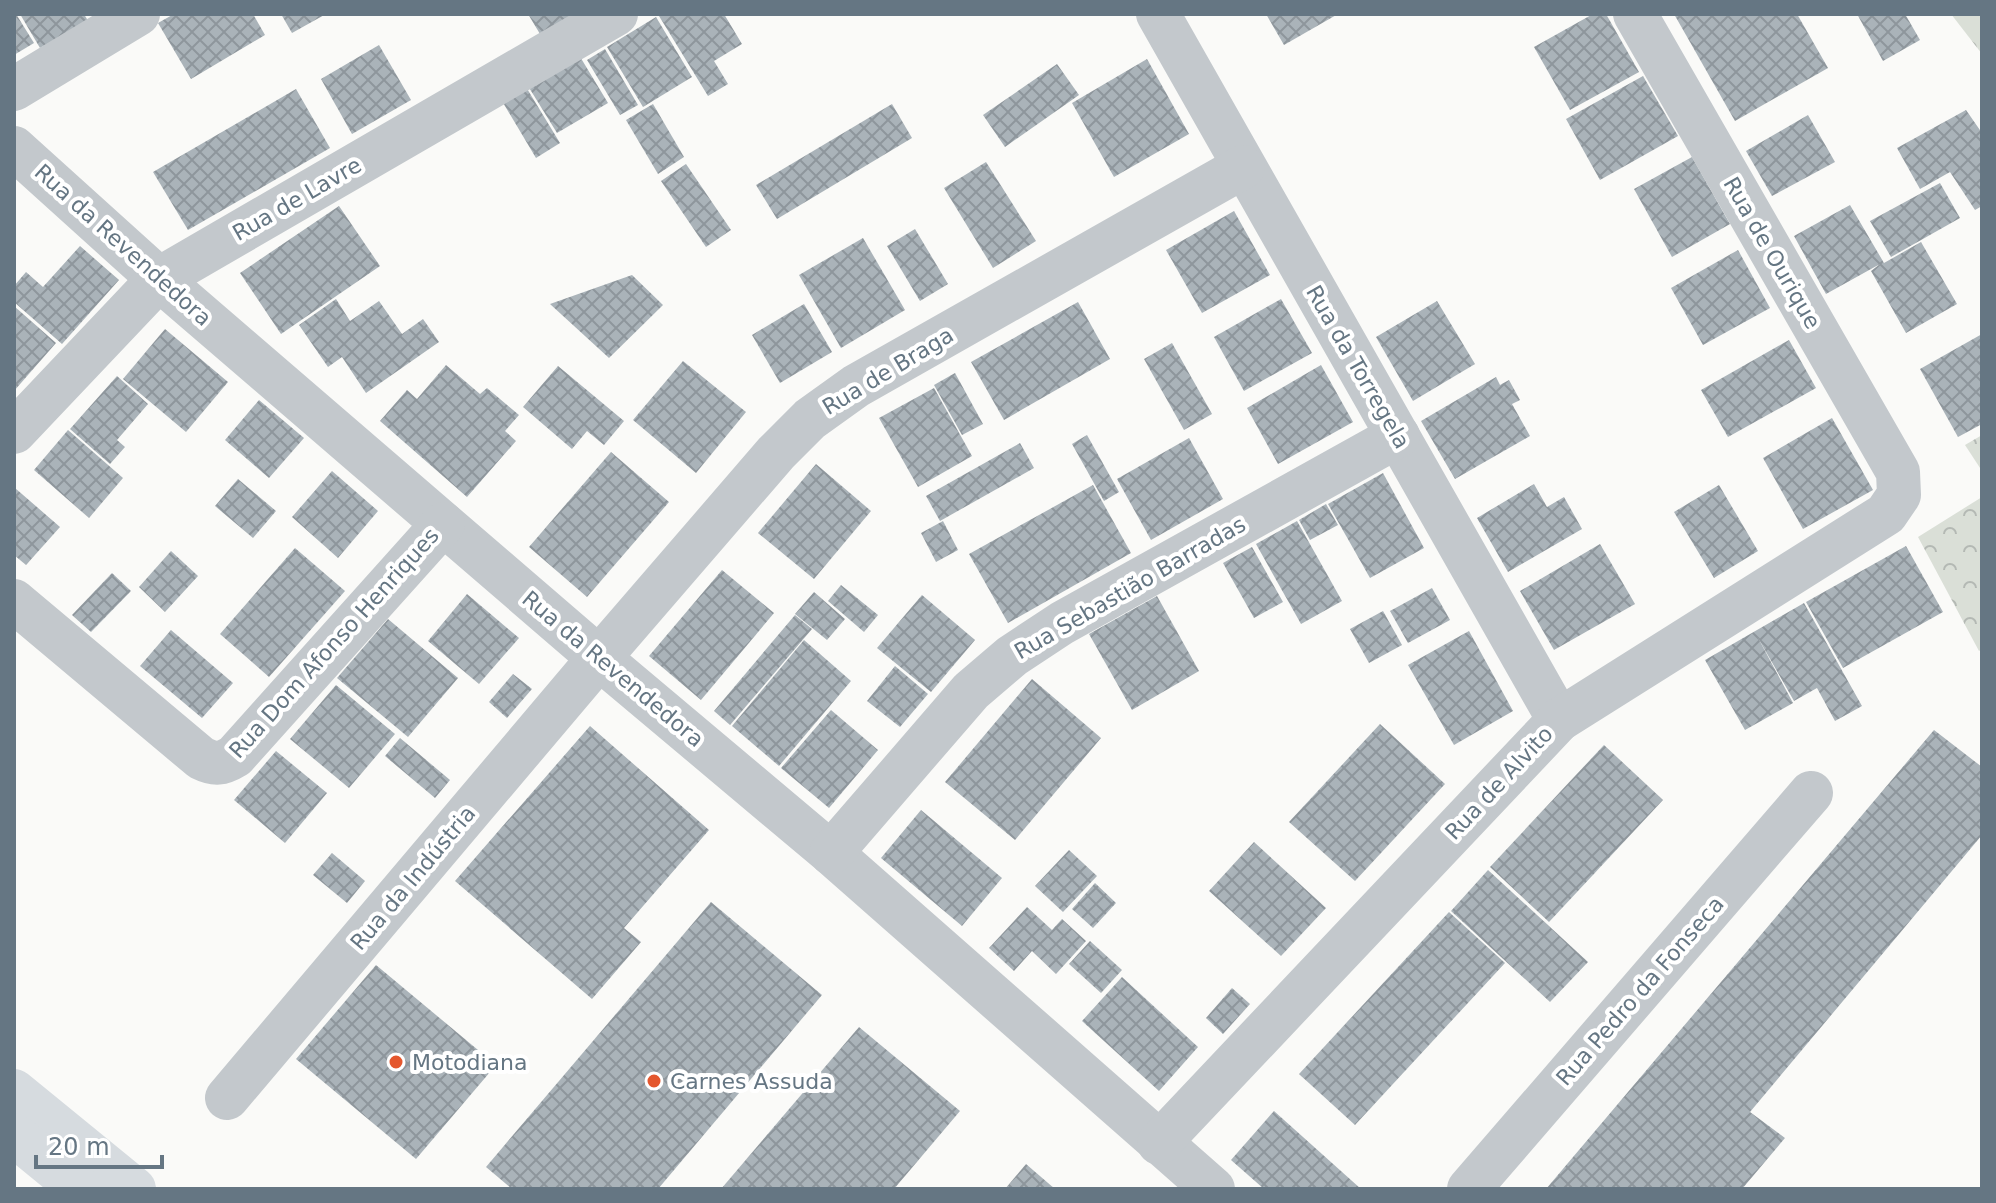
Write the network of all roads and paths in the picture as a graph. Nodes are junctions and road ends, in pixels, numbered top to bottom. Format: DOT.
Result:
graph roads {
  1 [pos="138,14"];
  2 [pos="616,14"];
  3 [pos="1158,14"];
  4 [pos="1635,14"];
  5 [pos="14,89"];
  6 [pos="14,148"];
  7 [pos="1243,167"];
  8 [pos="159,279"];
  9 [pos="14,432"];
  10 [pos="1398,436"];
  11 [pos="1899,495"];
  12 [pos="443,524"];
  13 [pos="14,601"];
  14 [pos="599,658"];
  15 [pos="1559,720"];
  16 [pos="1811,793"];
  17 [pos="831,853"];
  18 [pos="14,1091"];
  19 [pos="227,1098"];
  20 [pos="14,1135"];
  21 [pos="1159,1143"];
  22 [pos="80,1189"];
  23 [pos="134,1189"];
  24 [pos="1213,1189"];
  25 [pos="1469,1189"];
  1 -- 5 [label="street"];
  2 -- 8 [label="street, Rua de Lavre"];
  3 -- 7 [label="street, Rua da Torregela"];
  4 -- 11 [label="street, Rua de Ourique"];
  6 -- 8 [label="street, Rua da Revendedora"];
  7 -- 10 [label="street, Rua da Torregela"];
  7 -- 14 [label="street, Rua de Braga"];
  8 -- 9 [label="street, Rua de Lavre"];
  8 -- 12 [label="street, Rua da Revendedora"];
  10 -- 15 [label="street, Rua da Torregela"];
  10 -- 17 [label="street, Rua Sebastião Barradas"];
  11 -- 15 [label="street, Rua de Alvito"];
  12 -- 13 [label="street, Rua Dom Afonso Henriques"];
  12 -- 14 [label="street, Rua da Revendedora"];
  14 -- 17 [label="street, Rua da Revendedora"];
  14 -- 19 [label="street, Rua da Indústria"];
  15 -- 21 [label="street, Rua de Alvito"];
  16 -- 25 [label="street, Rua Pedro da Fonseca"];
  17 -- 21 [label="street, Rua da Revendedora"];
  18 -- 23 [label="main road"];
  20 -- 22 [label="main road"];
  21 -- 24 [label="street, Rua da Revendedora"];
}
